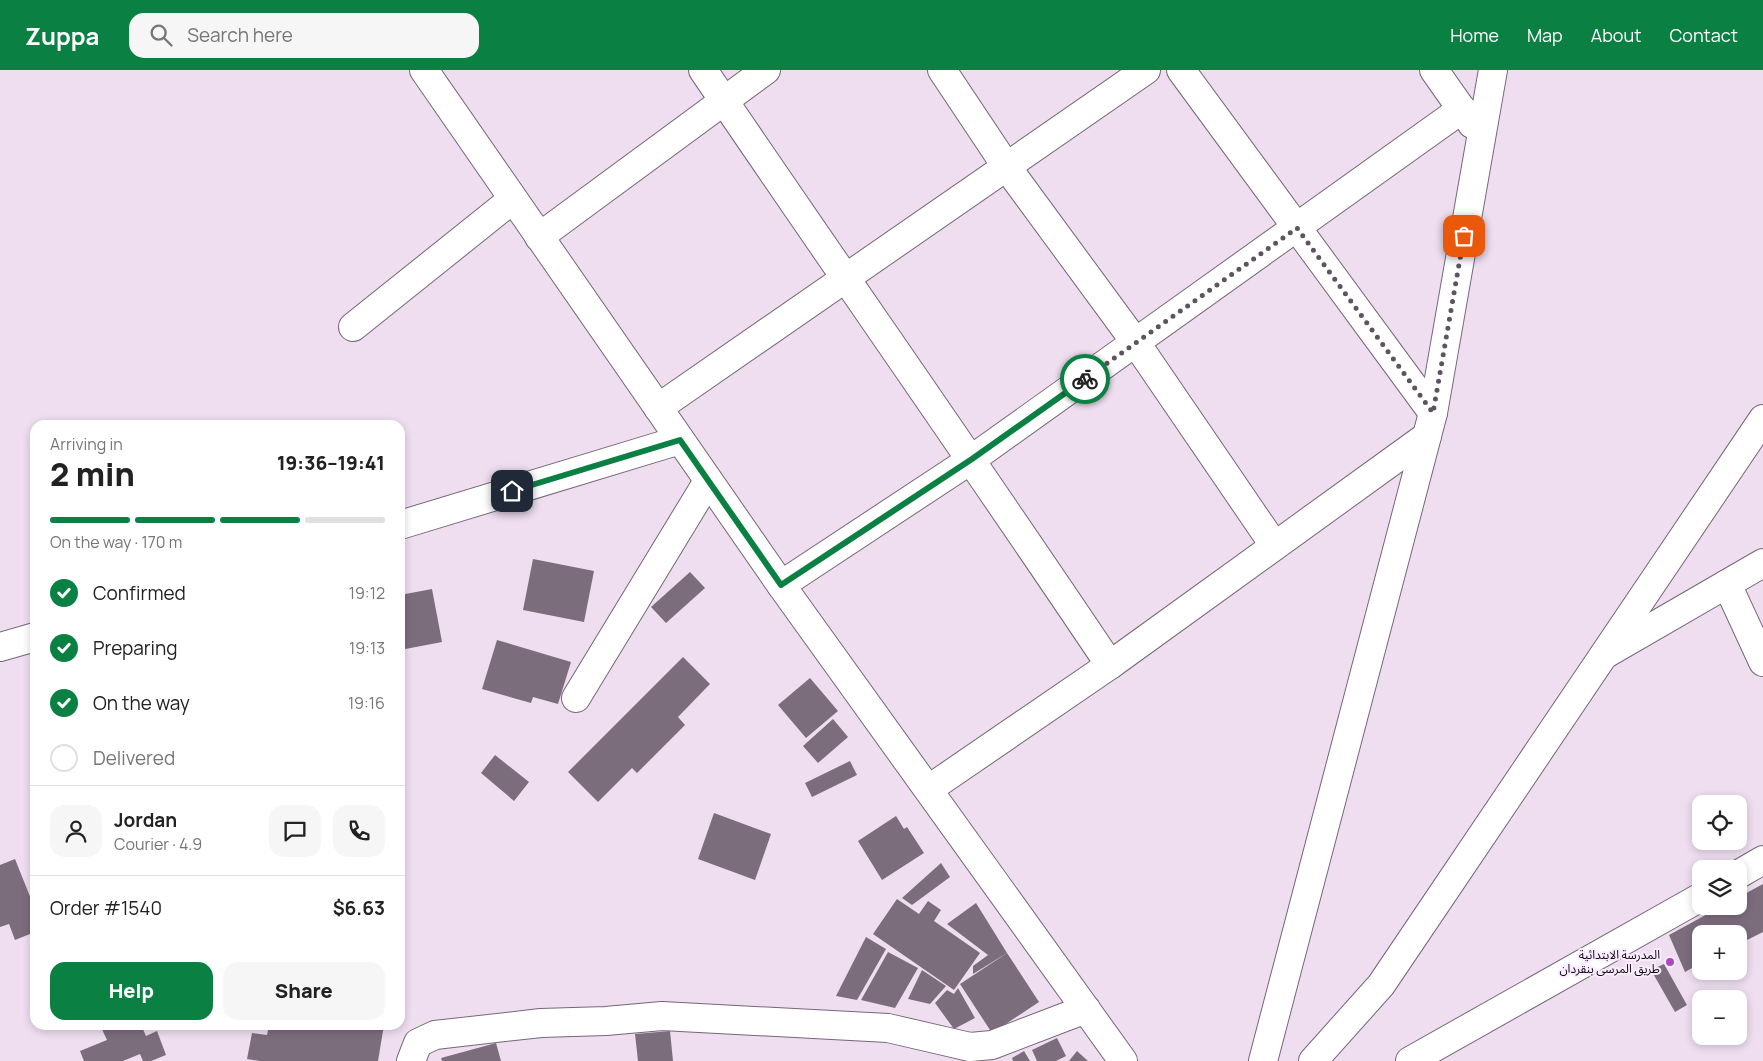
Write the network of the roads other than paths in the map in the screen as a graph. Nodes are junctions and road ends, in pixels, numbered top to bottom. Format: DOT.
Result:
graph roads {
  1 [pos="424,70"];
  2 [pos="703,70"];
  3 [pos="766,70"];
  4 [pos="942,70"];
  5 [pos="1146,70"];
  6 [pos="1181,70"];
  7 [pos="1434,70"];
  8 [pos="1492,70"];
  9 [pos="724,100"];
  10 [pos="1462,109"];
  11 [pos="1482,138"];
  12 [pos="1006,166"];
  13 [pos="513,199"];
  14 [pos="1297,228"];
  15 [pos="539,237"];
  16 [pos="845,279"];
  17 [pos="353,327"];
  18 [pos="1136,343"];
  19 [pos="658,408"];
  20 [pos="1763,419"];
  21 [pos="1430,425"];
  22 [pos="680,440"];
  23 [pos="972,459"];
  24 [pos="708,480"];
  25 [pos="405,523"];
  26 [pos="1274,545"];
  27 [pos="1763,562"];
  28 [pos="1727,584"];
  29 [pos="781,585"];
  30 [pos="30,639"];
  31 [pos="0,648"];
  32 [pos="1604,655"];
  33 [pos="1763,662"];
  34 [pos="1110,665"];
  35 [pos="576,698"];
  36 [pos="928,790"];
  37 [pos="1763,860"];
  38 [pos="1747,869"];
  39 [pos="1692,902"];
  40 [pos="1086,1009"];
  41 [pos="411,1061"];
  42 [pos="1122,1061"];
  43 [pos="1263,1061"];
  44 [pos="1313,1061"];
  45 [pos="1410,1061"];
  1 -- 13 [label="street"];
  2 -- 9 [label="street"];
  3 -- 9 [label="street"];
  4 -- 12 [label="street"];
  5 -- 12 [label="street"];
  6 -- 14 [label="street"];
  7 -- 10 [label="street"];
  8 -- 11 [label="street"];
  9 -- 15 [label="street"];
  9 -- 16 [label="street"];
  10 -- 11 [label="street"];
  10 -- 14 [label="street"];
  11 -- 21 [label="street"];
  12 -- 16 [label="street"];
  12 -- 18 [label="street"];
  13 -- 15 [label="street"];
  13 -- 17 [label="street"];
  14 -- 18 [label="street"];
  14 -- 21 [label="street"];
  15 -- 19 [label="street"];
  16 -- 19 [label="street"];
  16 -- 23 [label="street"];
  18 -- 23 [label="street"];
  18 -- 26 [label="street"];
  19 -- 22 [label="street"];
  20 -- 32 [label="street"];
  21 -- 26 [label="street"];
  21 -- 43 [label="street"];
  22 -- 24 [label="street"];
  22 -- 25 [label="street"];
  23 -- 29 [label="street"];
  23 -- 34 [label="street"];
  24 -- 29 [label="street"];
  24 -- 35 [label="street"];
  26 -- 34 [label="street"];
  27 -- 28 [label="street"];
  28 -- 32 [label="street"];
  28 -- 33 [label="street"];
  29 -- 36 [label="street"];
  30 -- 31 [label="street"];
  32 -- 44 [label="street"];
  34 -- 36 [label="street"];
  36 -- 40 [label="street"];
  37 -- 38 [label="street"];
  39 -- 45 [label="street"];
  40 -- 41 [label="street"];
  40 -- 42 [label="street"];
}
